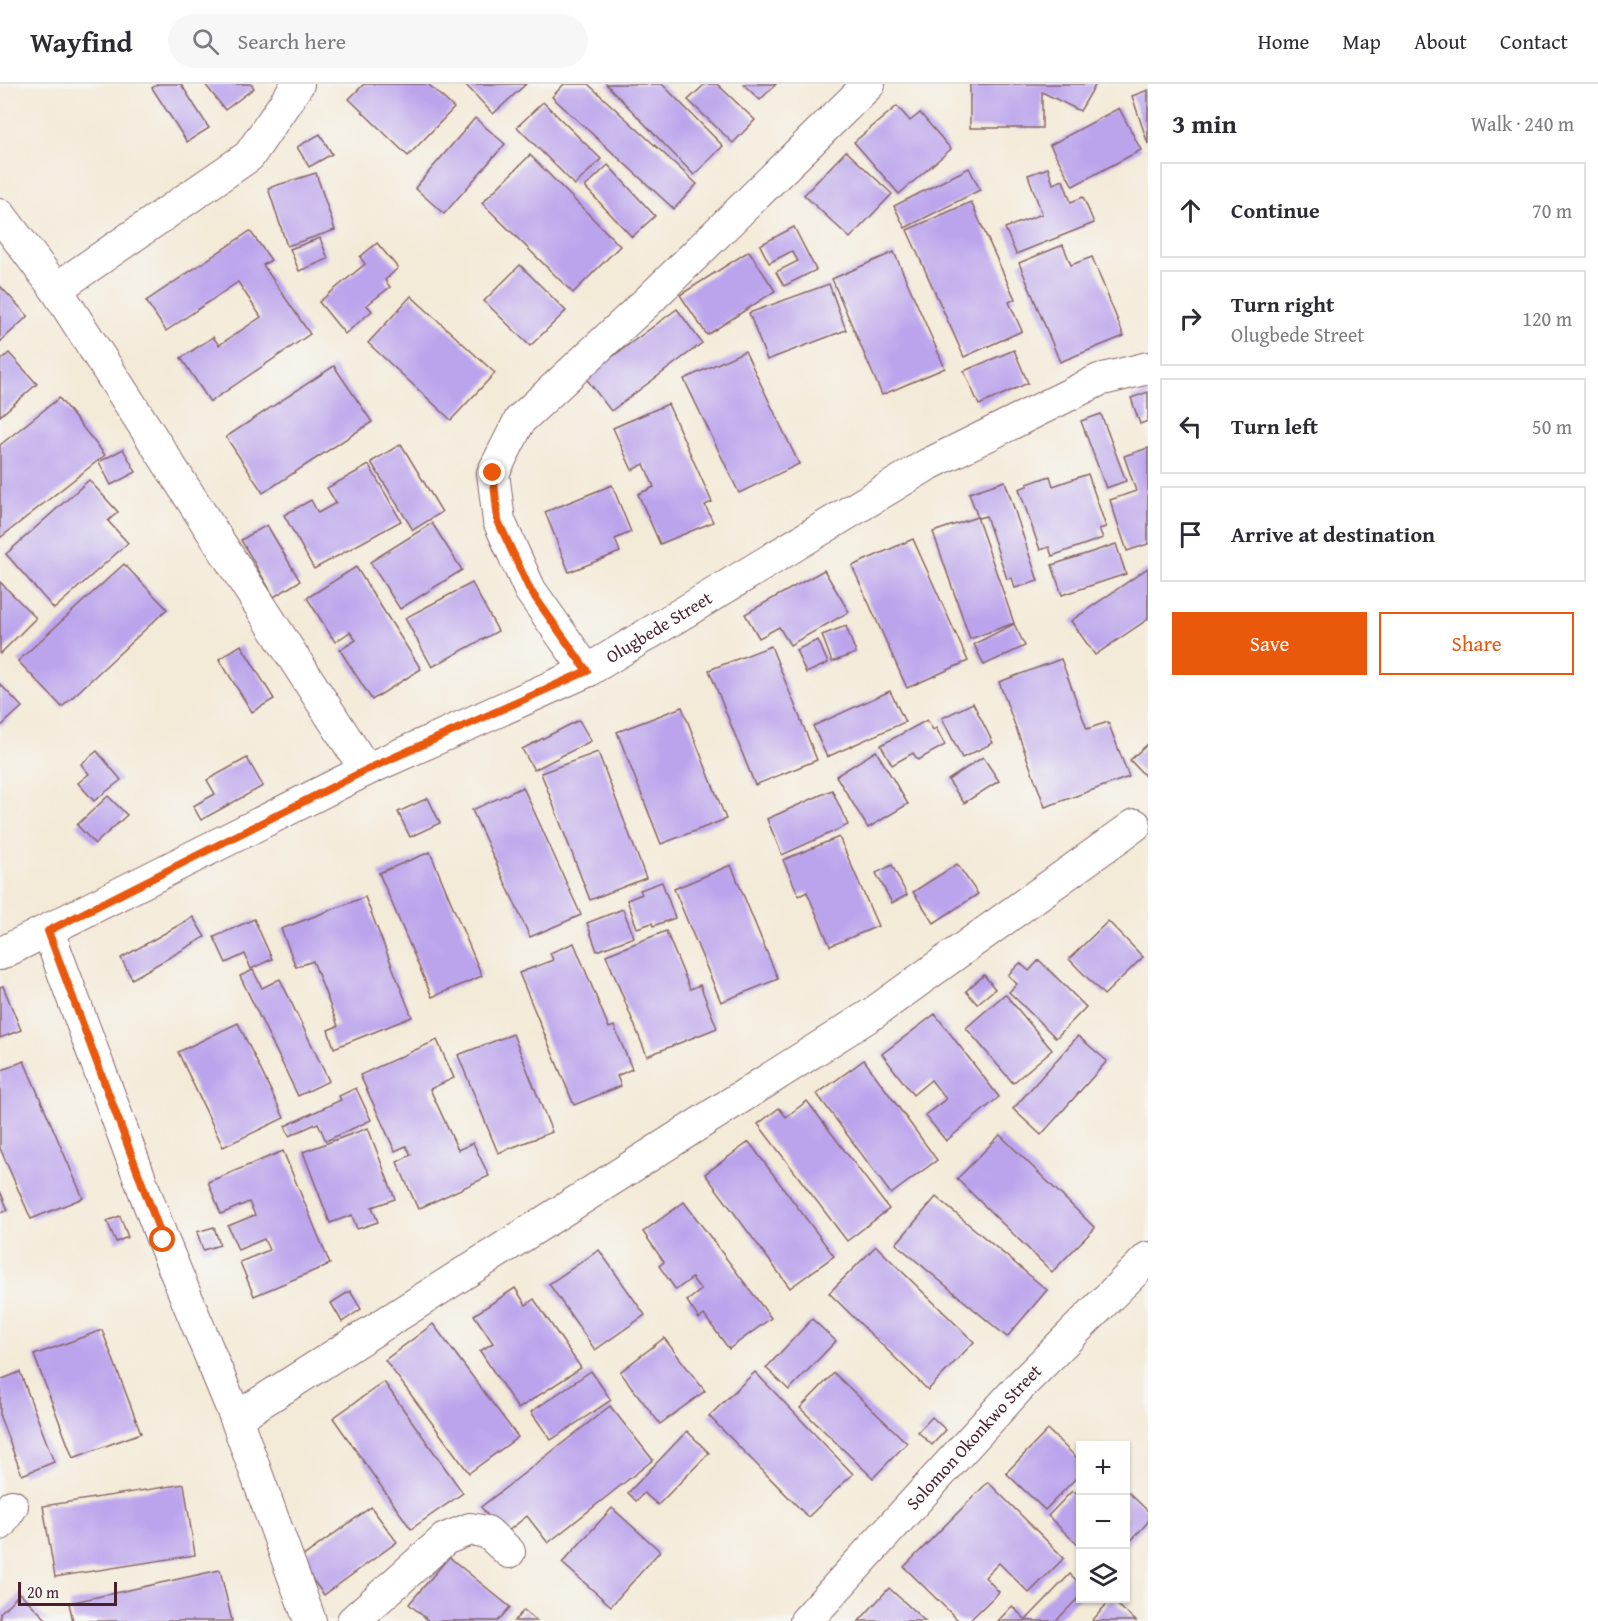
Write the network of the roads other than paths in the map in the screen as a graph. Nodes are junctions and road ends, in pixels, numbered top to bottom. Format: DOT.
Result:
graph roads {
  1 [pos="298,84"];
  2 [pos="869,84"];
  3 [pos="0,215"];
  4 [pos="56,289"];
  5 [pos="1148,368"];
  6 [pos="587,671"];
  7 [pos="366,770"];
  8 [pos="1135,825"];
  9 [pos="48,931"];
  10 [pos="0,954"];
  11 [pos="1148,1258"];
  12 [pos="236,1418"];
  13 [pos="509,1552"];
  14 [pos="310,1621"];
  15 [pos="353,1621"];
  16 [pos="806,1621"];
  1 -- 4 [label="street"];
  2 -- 6 [label="street"];
  3 -- 4 [label="street"];
  4 -- 7 [label="street"];
  5 -- 6 [label="street, Olugbede Street"];
  6 -- 7 [label="street, Olugbede Street"];
  7 -- 9 [label="street, Olugbede Street"];
  8 -- 12 [label="street"];
  9 -- 10 [label="street, Olugbede Street"];
  9 -- 12 [label="street"];
  11 -- 16 [label="street, Solomon Okonkwo Street"];
  12 -- 14 [label="street"];
  13 -- 15 [label="street"];
}
